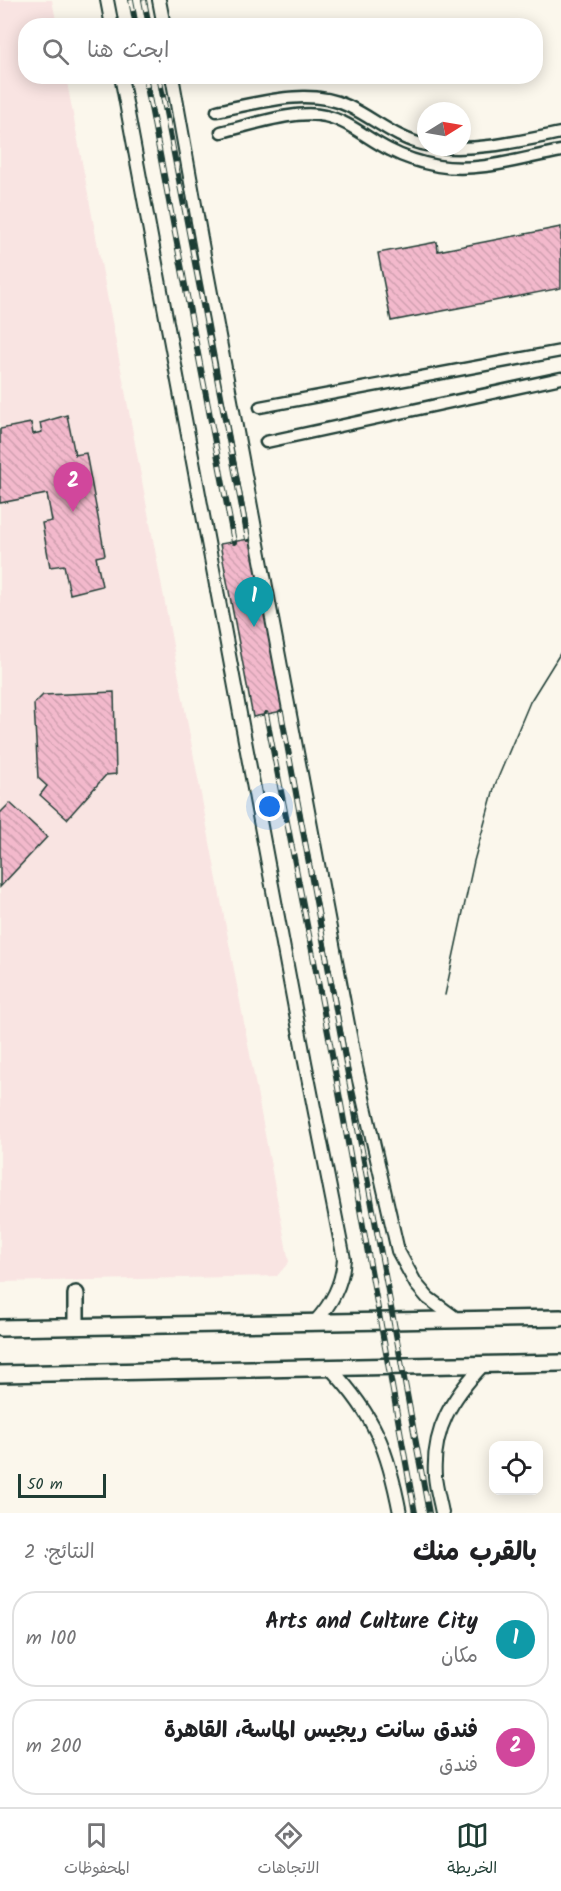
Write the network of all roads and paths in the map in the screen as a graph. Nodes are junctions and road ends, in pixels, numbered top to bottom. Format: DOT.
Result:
graph roads {
  1 [pos="107,0"];
  2 [pos="159,0"];
  3 [pos="110,18"];
  4 [pos="162,18"];
  5 [pos="122,84"];
  6 [pos="173,84"];
  7 [pos="217,111"];
  8 [pos="221,132"];
  9 [pos="561,133"];
  10 [pos="417,143"];
  11 [pos="471,148"];
  12 [pos="561,151"];
  13 [pos="561,351"];
  14 [pos="561,378"];
  15 [pos="260,407"];
  16 [pos="266,442"];
  17 [pos="76,1294"];
  18 [pos="561,1318"];
  19 [pos="458,1320"];
  20 [pos="315,1322"];
  21 [pos="76,1326"];
  22 [pos="0,1328"];
  23 [pos="561,1363"];
  24 [pos="483,1365"];
  25 [pos="331,1369"];
  26 [pos="0,1374"];
  27 [pos="400,1513"];
  28 [pos="442,1513"];
  1 -- 3 [label="street"];
  2 -- 4 [label="street"];
  5 -- 20 [label="street"];
  6 -- 19 [label="street"];
  7 -- 10 [label="street"];
  8 -- 12 [label="street"];
  9 -- 11 [label="street"];
  13 -- 15 [label="street"];
  14 -- 16 [label="street"];
  17 -- 21 [label="main road"];
  18 -- 19 [label="main road"];
  19 -- 20 [label="main road"];
  20 -- 21 [label="main road"];
  21 -- 22 [label="main road"];
  23 -- 24 [label="main road"];
  24 -- 25 [label="main road"];
  24 -- 28 [label="street"];
  25 -- 26 [label="main road"];
  25 -- 27 [label="street"];
}
